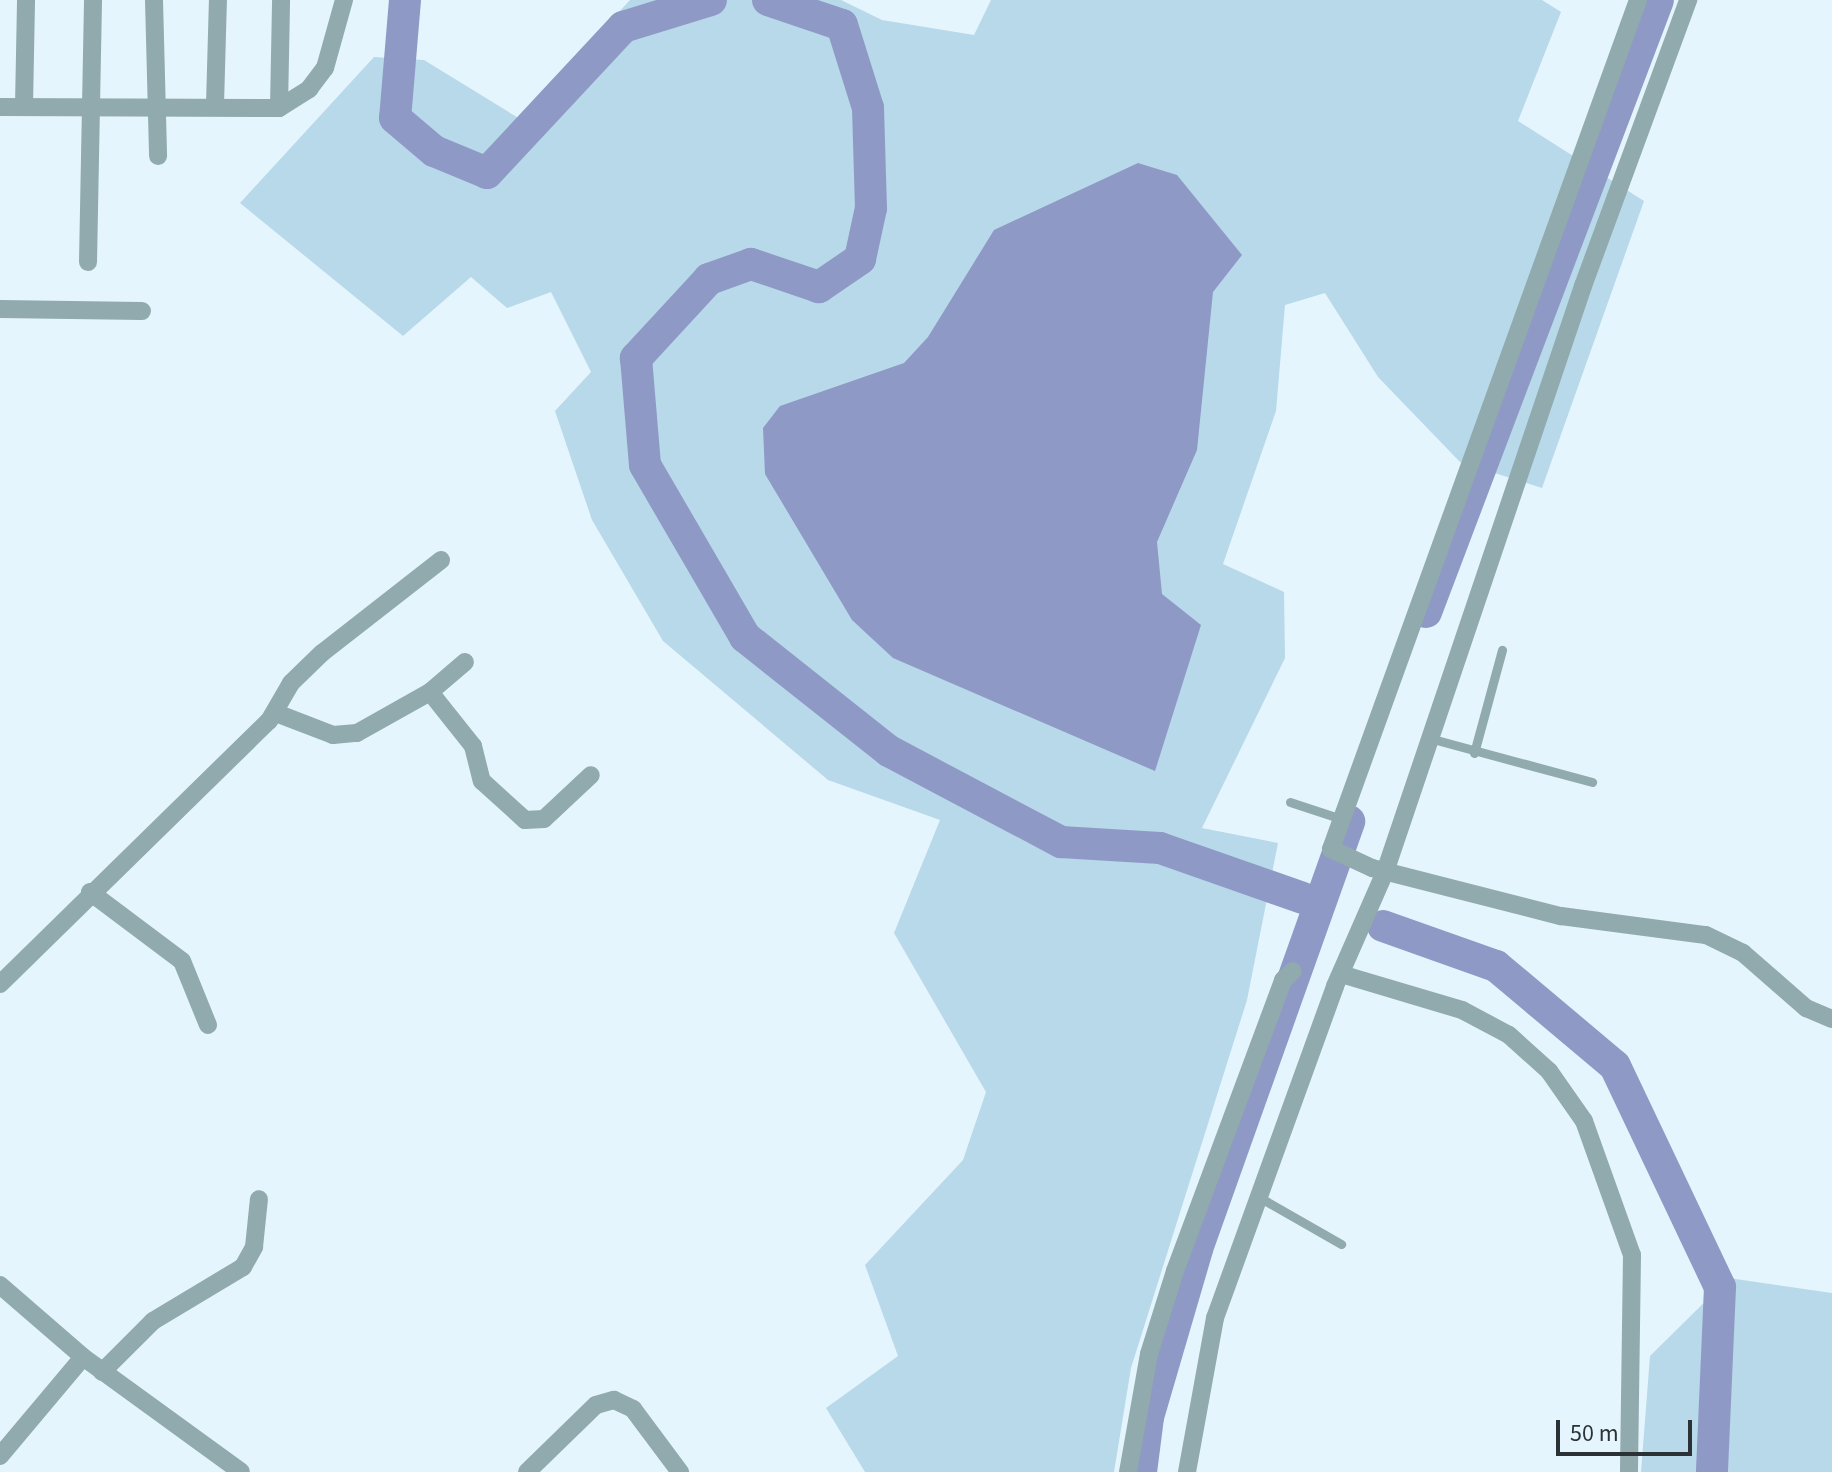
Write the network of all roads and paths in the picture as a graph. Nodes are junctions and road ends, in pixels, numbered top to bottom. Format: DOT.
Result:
graph roads {
  1 [pos="26,0"];
  2 [pos="93,0"];
  3 [pos="154,0"];
  4 [pos="218,0"];
  5 [pos="281,0"];
  6 [pos="344,0"];
  7 [pos="1638,0"];
  8 [pos="1688,0"];
  9 [pos="155,104"];
  10 [pos="215,105"];
  11 [pos="24,106"];
  12 [pos="91,106"];
  13 [pos="0,107"];
  14 [pos="279,108"];
  15 [pos="158,156"];
  16 [pos="88,262"];
  17 [pos="0,309"];
  18 [pos="142,311"];
  19 [pos="441,560"];
  20 [pos="1502,650"];
  21 [pos="465,662"];
  22 [pos="430,692"];
  23 [pos="276,713"];
  24 [pos="1429,738"];
  25 [pos="1474,753"];
  26 [pos="591,775"];
  27 [pos="1592,782"];
  28 [pos="1290,802"];
  29 [pos="1339,818"];
  30 [pos="1379,876"];
  31 [pos="90,892"];
  32 [pos="1344,967"];
  33 [pos="1293,971"];
  34 [pos="0,984"];
  35 [pos="1832,1019"];
  36 [pos="208,1025"];
  37 [pos="1257,1196"];
  38 [pos="259,1199"];
  39 [pos="1341,1244"];
  40 [pos="0,1285"];
  41 [pos="83,1357"];
  42 [pos="102,1372"];
  43 [pos="0,1456"];
  44 [pos="218,1465"];
  45 [pos="241,1472"];
  46 [pos="527,1472"];
  47 [pos="680,1472"];
  48 [pos="1128,1472"];
  49 [pos="1187,1472"];
  50 [pos="1629,1472"];
  1 -- 11 [label="street"];
  2 -- 12 [label="street"];
  3 -- 9 [label="street"];
  4 -- 10 [label="street"];
  5 -- 14 [label="street"];
  6 -- 14 [label="street"];
  7 -- 29 [label="street"];
  8 -- 24 [label="street"];
  9 -- 10 [label="street"];
  9 -- 12 [label="street"];
  9 -- 15 [label="street"];
  10 -- 14 [label="street"];
  11 -- 12 [label="street"];
  11 -- 13 [label="street"];
  12 -- 16 [label="street"];
  17 -- 18 [label="street"];
  19 -- 23 [label="street"];
  20 -- 25 [label="lane"];
  21 -- 22 [label="street"];
  22 -- 23 [label="street"];
  22 -- 26 [label="street"];
  23 -- 31 [label="street"];
  24 -- 25 [label="lane"];
  24 -- 30 [label="street"];
  25 -- 27 [label="lane"];
  28 -- 29 [label="lane"];
  29 -- 30 [label="street"];
  30 -- 32 [label="street"];
  30 -- 35 [label="street"];
  31 -- 34 [label="street"];
  31 -- 36 [label="street"];
  32 -- 37 [label="street"];
  32 -- 50 [label="street"];
  33 -- 48 [label="street"];
  37 -- 39 [label="lane"];
  37 -- 49 [label="street"];
  38 -- 42 [label="street"];
  40 -- 41 [label="street"];
  41 -- 42 [label="street"];
  41 -- 43 [label="street"];
  42 -- 44 [label="street"];
  44 -- 45 [label="street"];
  46 -- 47 [label="street"];
}
